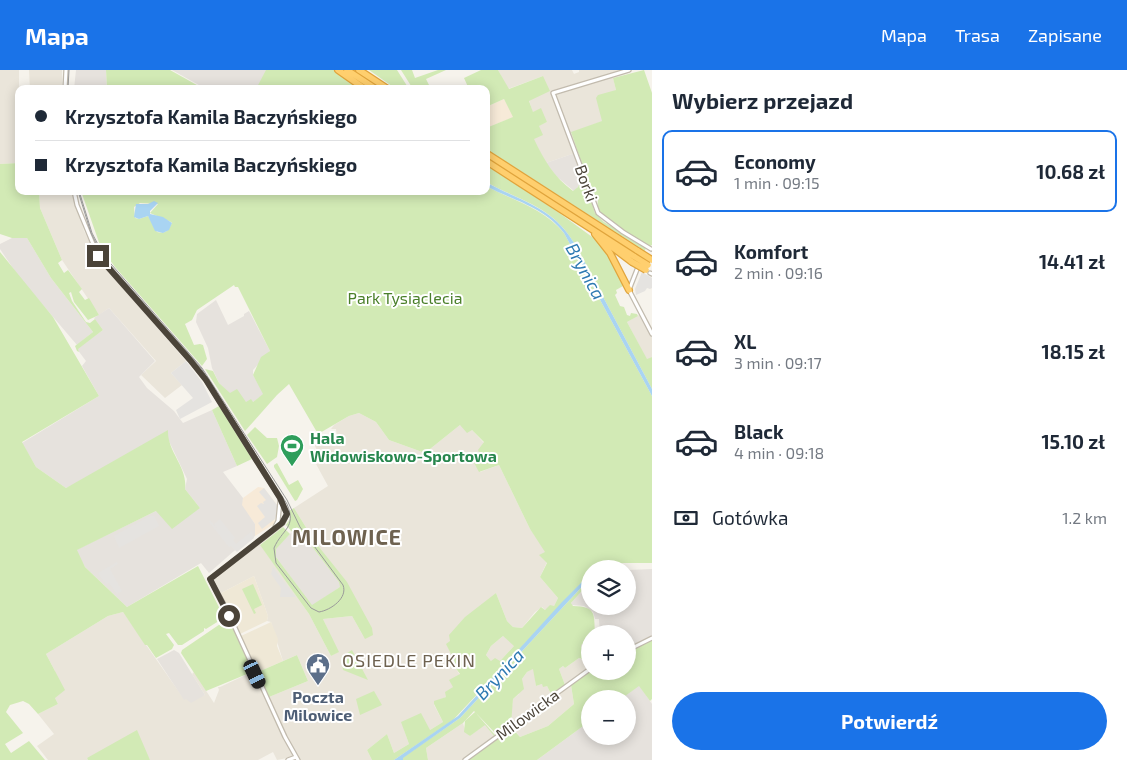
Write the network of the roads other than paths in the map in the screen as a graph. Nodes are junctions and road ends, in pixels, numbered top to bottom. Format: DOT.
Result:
graph roads {
  1 [pos="66,70"];
  2 [pos="338,70"];
  3 [pos="347,70"];
  4 [pos="359,70"];
  5 [pos="366,70"];
  6 [pos="629,70"];
  7 [pos="66,85"];
  8 [pos="359,85"];
  9 [pos="370,85"];
  10 [pos="382,85"];
  11 [pos="384,85"];
  12 [pos="490,156"];
  13 [pos="490,164"];
  14 [pos="75,195"];
  15 [pos="587,226"];
  16 [pos="598,237"];
  17 [pos="652,248"];
  18 [pos="635,257"];
  19 [pos="650,267"];
  20 [pos="629,290"];
  21 [pos="652,334"];
  22 [pos="280,498"];
  23 [pos="273,530"];
  24 [pos="652,638"];
  25 [pos="636,646"];
  26 [pos="581,676"];
  27 [pos="297,759"];
  28 [pos="288,760"];
  29 [pos="465,760"];
  1 -- 7 [label="street"];
  2 -- 8 [label="highway"];
  3 -- 9 [label="highway"];
  4 -- 10 [label="highway"];
  5 -- 11 [label="highway"];
  6 -- 17 [label="street, Borki"];
  12 -- 18 [label="highway"];
  13 -- 15 [label="highway"];
  14 -- 22 [label="street"];
  15 -- 16 [label="highway"];
  15 -- 18 [label="highway"];
  16 -- 18 [label="highway"];
  16 -- 20 [label="highway"];
  17 -- 20 [label="street"];
  18 -- 19 [label="highway, bridge"];
  20 -- 21 [label="street"];
  22 -- 23 [label="street"];
  22 -- 23 [label="street"];
  23 -- 27 [label="street"];
  24 -- 25 [label="street"];
  26 -- 29 [label="street, Milowicka"];
  27 -- 28 [label="street"];
}
